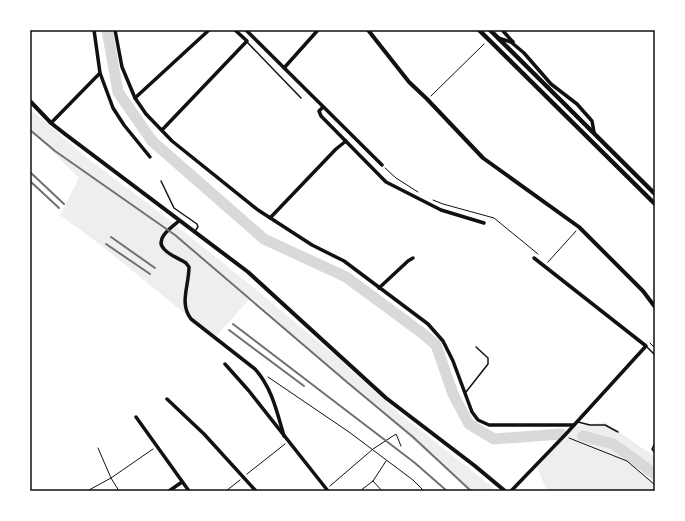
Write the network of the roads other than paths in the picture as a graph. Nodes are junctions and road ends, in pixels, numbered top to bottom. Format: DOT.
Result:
graph roads {
  1 [pos="94,30"];
  2 [pos="115,30"];
  3 [pos="209,30"];
  4 [pos="235,30"];
  5 [pos="246,30"];
  6 [pos="318,30"];
  7 [pos="368,30"];
  8 [pos="479,30"];
  9 [pos="490,30"];
  10 [pos="504,30"];
  11 [pos="498,38"];
  12 [pos="247,41"];
  13 [pos="524,53"];
  14 [pos="284,68"];
  15 [pos="100,73"];
  16 [pos="135,98"];
  17 [pos="301,98"];
  18 [pos="30,101"];
  19 [pos="323,107"];
  20 [pos="51,123"];
  21 [pos="162,130"];
  22 [pos="594,132"];
  23 [pos="346,141"];
  24 [pos="150,157"];
  25 [pos="382,165"];
  26 [pos="161,181"];
  27 [pos="655,194"];
  28 [pos="655,204"];
  29 [pos="270,218"];
  30 [pos="179,221"];
  31 [pos="484,223"];
  32 [pos="194,232"];
  33 [pos="413,258"];
  34 [pos="534,258"];
  35 [pos="379,288"];
  36 [pos="655,307"];
  37 [pos="646,346"];
  38 [pos="476,347"];
  39 [pos="655,355"];
  40 [pos="225,364"];
  41 [pos="465,394"];
  42 [pos="167,399"];
  43 [pos="136,417"];
  44 [pos="575,423"];
  45 [pos="618,432"];
  46 [pos="284,436"];
  47 [pos="655,443"];
  48 [pos="655,453"];
  49 [pos="182,482"];
  50 [pos="327,490"];
  51 [pos="170,491"];
  52 [pos="189,491"];
  53 [pos="256,491"];
  54 [pos="504,491"];
  55 [pos="511,491"];
  1 -- 15 [label="street"];
  2 -- 16 [label="street"];
  3 -- 16 [label="street"];
  4 -- 12 [label="street"];
  5 -- 14 [label="street"];
  6 -- 14 [label="street"];
  7 -- 36 [label="street"];
  8 -- 28 [label="main road"];
  9 -- 11 [label="main road"];
  10 -- 13 [label="street"];
  11 -- 13 [label="street"];
  11 -- 22 [label="main road"];
  12 -- 17 [label="lane"];
  12 -- 21 [label="street"];
  13 -- 22 [label="street"];
  14 -- 19 [label="street"];
  15 -- 20 [label="street"];
  15 -- 24 [label="street"];
  16 -- 21 [label="street"];
  18 -- 20 [label="street"];
  19 -- 23 [label="street"];
  19 -- 25 [label="street"];
  20 -- 30 [label="street"];
  21 -- 29 [label="street"];
  22 -- 27 [label="main road"];
  23 -- 29 [label="street"];
  23 -- 31 [label="street"];
  26 -- 32 [label="lane"];
  29 -- 35 [label="street"];
  30 -- 32 [label="street"];
  30 -- 46 [label="street"];
  32 -- 54 [label="street"];
  33 -- 35 [label="street"];
  34 -- 37 [label="street"];
  35 -- 41 [label="street"];
  37 -- 39 [label="lane"];
  37 -- 44 [label="street"];
  38 -- 41 [label="lane"];
  40 -- 46 [label="street"];
  41 -- 44 [label="street"];
  42 -- 53 [label="street"];
  43 -- 49 [label="street"];
  44 -- 45 [label="lane"];
  44 -- 55 [label="street"];
  46 -- 50 [label="street"];
  47 -- 48 [label="lane"];
  49 -- 51 [label="street"];
  49 -- 52 [label="street"];
}
